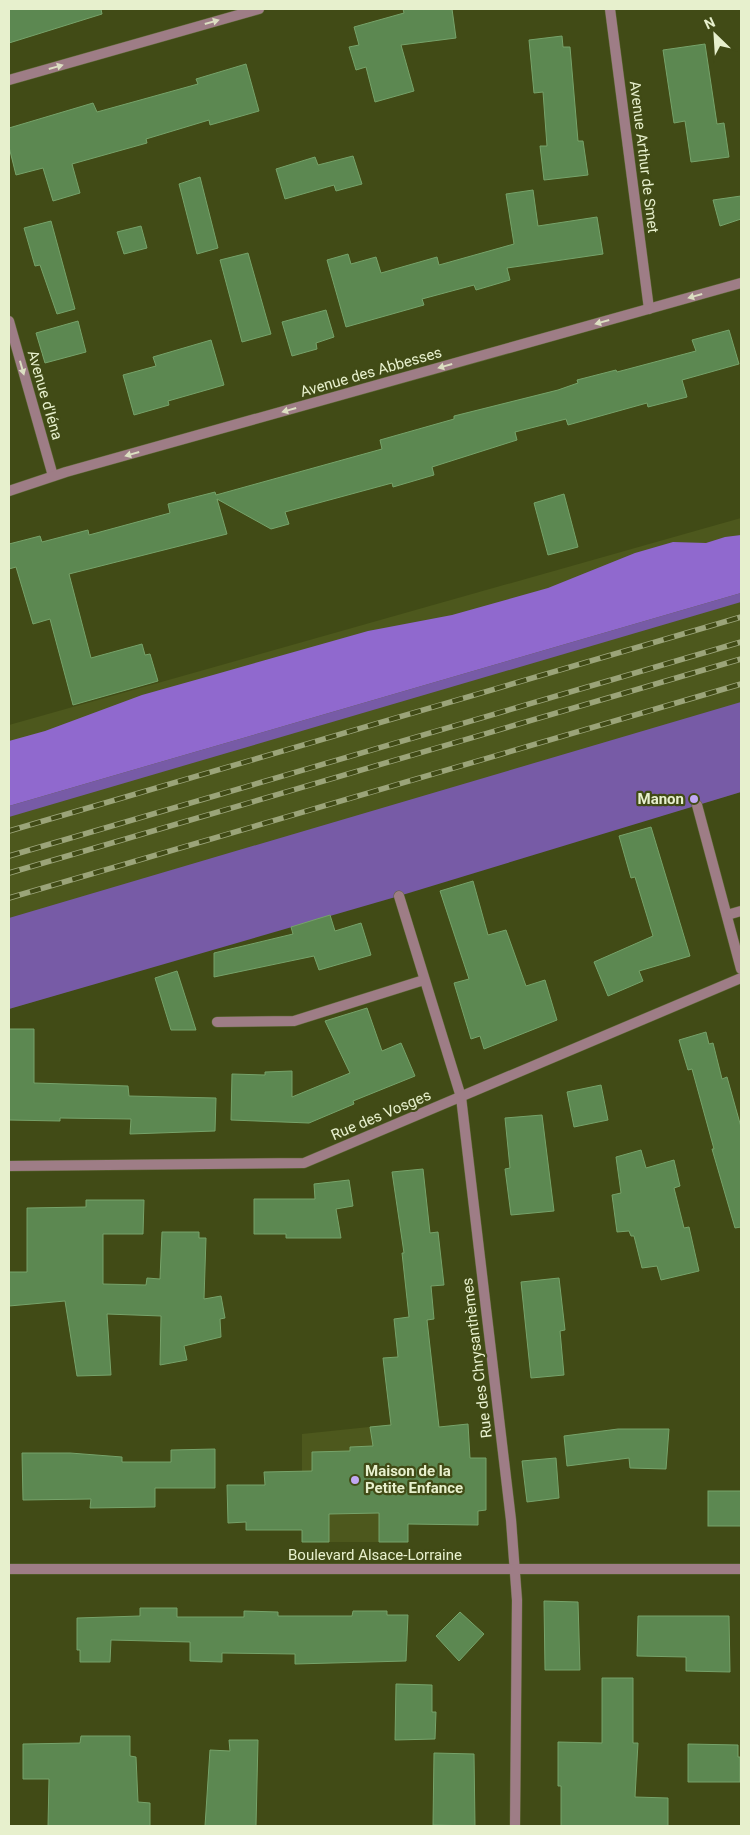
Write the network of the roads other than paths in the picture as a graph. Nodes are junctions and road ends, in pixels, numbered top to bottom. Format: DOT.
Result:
graph roads {
  1 [pos="259,9"];
  2 [pos="610,9"];
  3 [pos="9,80"];
  4 [pos="741,283"];
  5 [pos="649,309"];
  6 [pos="9,322"];
  7 [pos="53,476"];
  8 [pos="9,491"];
  9 [pos="697,805"];
  10 [pos="399,896"];
  11 [pos="741,911"];
  12 [pos="727,915"];
  13 [pos="741,969"];
  14 [pos="741,978"];
  15 [pos="424,980"];
  16 [pos="218,1022"];
  17 [pos="461,1097"];
  18 [pos="9,1166"];
  19 [pos="9,1569"];
  20 [pos="515,1569"];
  21 [pos="741,1569"];
  22 [pos="515,1826"];
  3 -- 1 [label="street, one-way"];
  2 -- 5 [label="street, Avenue Arthur de Smet"];
  4 -- 5 [label="street, Avenue des Abbesses, one-way"];
  5 -- 7 [label="street, Avenue des Abbesses, one-way"];
  6 -- 7 [label="street, Avenue d'Iéna, one-way"];
  7 -- 8 [label="street, Avenue des Abbesses"];
  9 -- 12 [label="street"];
  10 -- 15 [label="street, Rue des Chrysanthèmes"];
  11 -- 12 [label="street"];
  12 -- 13 [label="street"];
  14 -- 17 [label="street, Rue des Vosges"];
  15 -- 16 [label="street"];
  15 -- 17 [label="street, Rue des Chrysanthèmes"];
  17 -- 18 [label="street, Rue des Vosges"];
  17 -- 20 [label="street, Rue des Chrysanthèmes"];
  19 -- 20 [label="street, Boulevard Alsace-Lorraine"];
  20 -- 21 [label="street, Boulevard Alsace-Lorraine"];
  20 -- 22 [label="street, Rue des Chrysanthèmes"];
}
